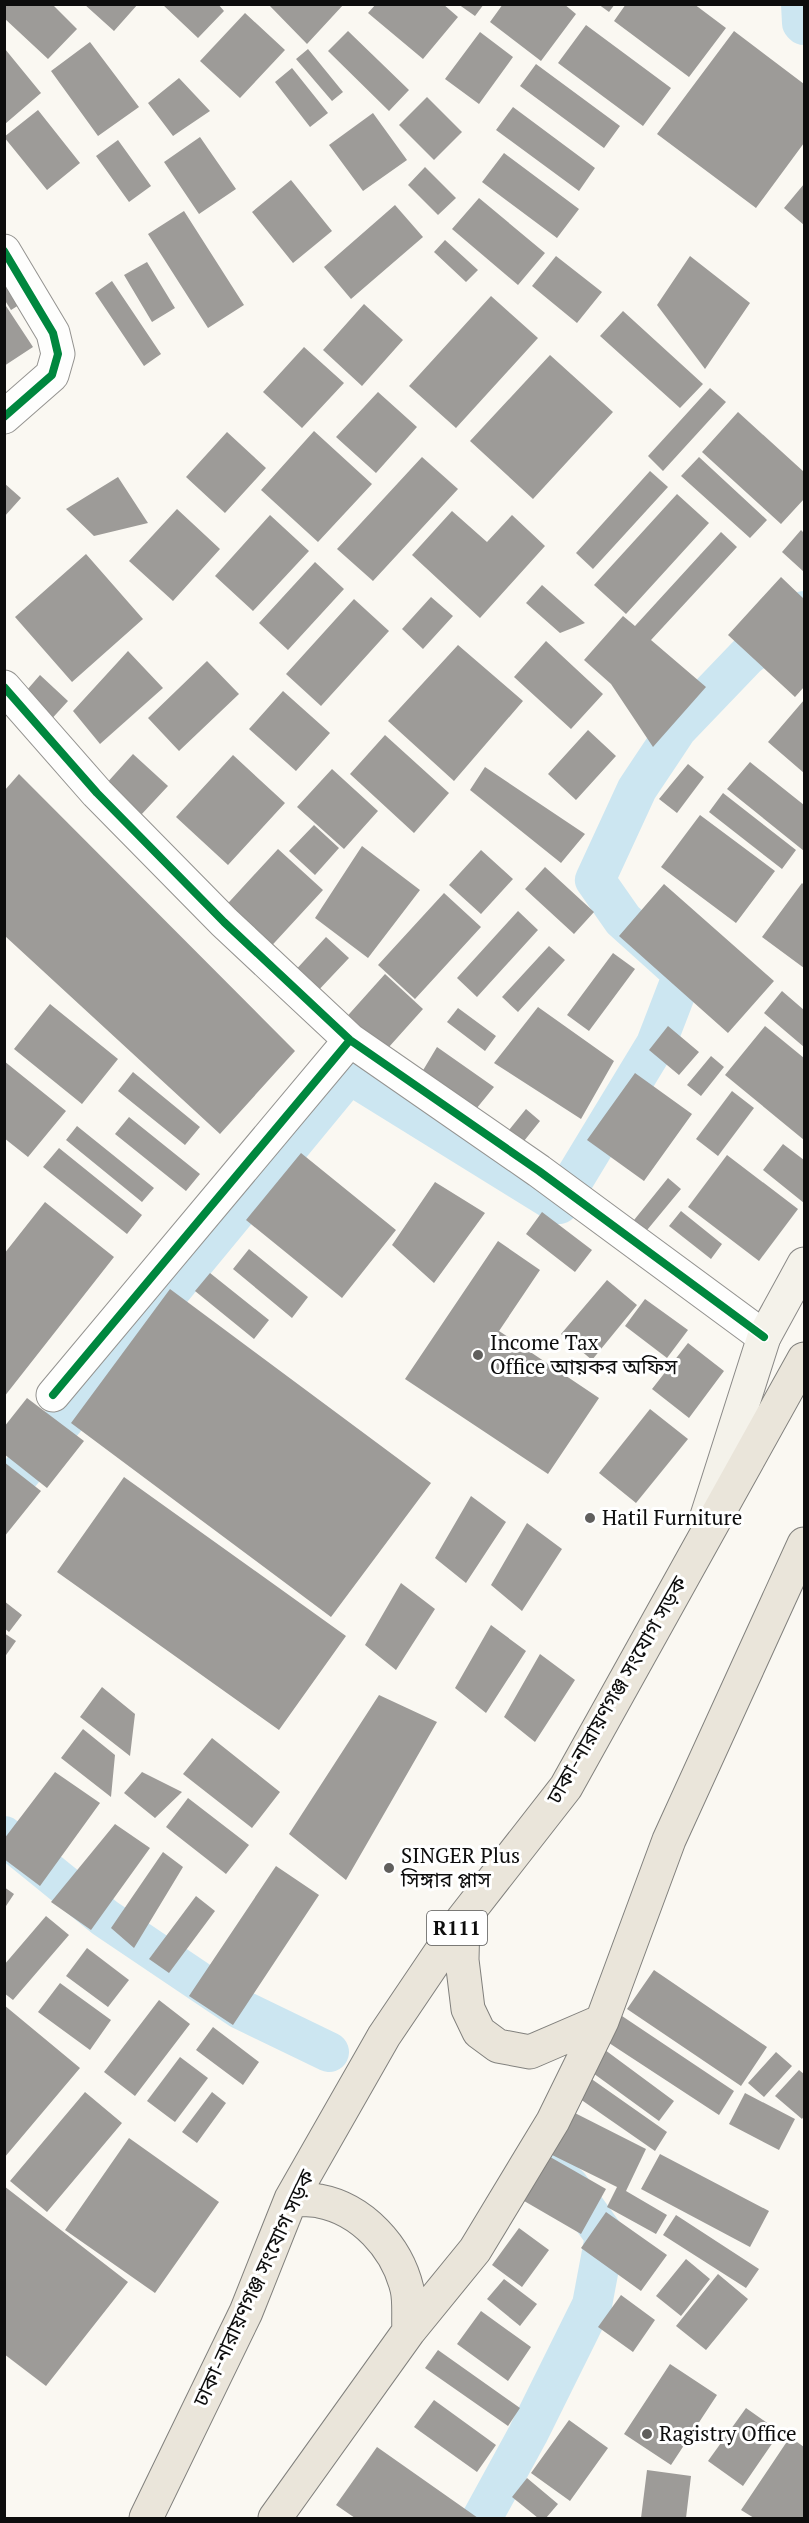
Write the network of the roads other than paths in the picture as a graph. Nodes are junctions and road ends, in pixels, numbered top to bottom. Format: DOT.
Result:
graph roads {
  1 [pos="4,252"];
  2 [pos="4,417"];
  3 [pos="4,687"];
  4 [pos="350,1040"];
  5 [pos="804,1264"];
  6 [pos="764,1337"];
  7 [pos="804,1359"];
  8 [pos="53,1395"];
  9 [pos="804,1545"];
  10 [pos="695,1552"];
  11 [pos="804,1570"];
  12 [pos="778,1603"];
  13 [pos="463,1919"];
  14 [pos="602,2021"];
  15 [pos="291,2199"];
  16 [pos="409,2331"];
  17 [pos="146,2518"];
  18 [pos="275,2518"];
  1 -- 2 [label="street"];
  3 -- 4 [label="street"];
  4 -- 6 [label="street"];
  4 -- 8 [label="street"];
  5 -- 6 [label="street"];
  6 -- 10 [label="street"];
  7 -- 10 [label="main road, ঢাকা-নারায়ণগঞ্জ সংযোগ সড়ক / R111"];
  9 -- 12 [label="main road"];
  10 -- 13 [label="main road, ঢাকা-নারায়ণগঞ্জ সংযোগ সড়ক / R111"];
  11 -- 12 [label="street"];
  12 -- 14 [label="main road"];
  13 -- 14 [label="main road"];
  13 -- 15 [label="main road, ঢাকা-নারায়ণগঞ্জ সংযোগ সড়ক / R111"];
  14 -- 16 [label="main road"];
  15 -- 16 [label="main road"];
  15 -- 17 [label="main road, ঢাকা-নারায়ণগঞ্জ সংযোগ সড়ক / R111"];
  16 -- 18 [label="main road"];
}
